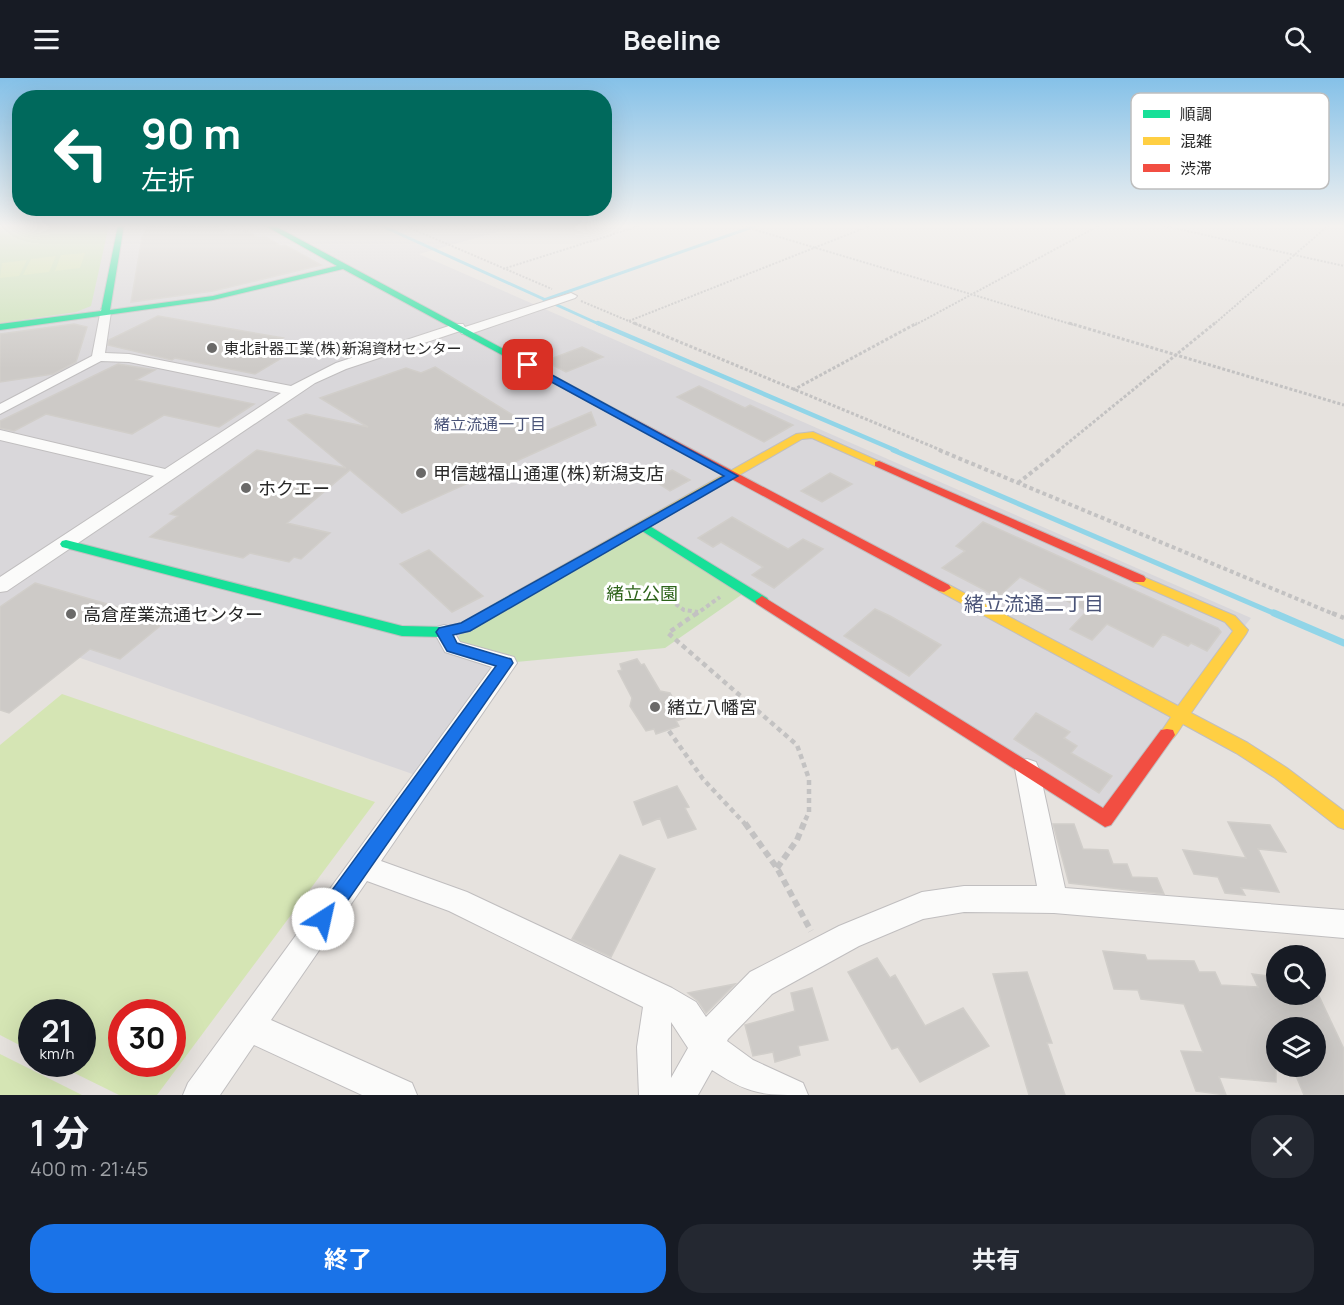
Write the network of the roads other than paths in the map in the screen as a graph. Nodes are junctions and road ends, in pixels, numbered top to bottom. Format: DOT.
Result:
graph roads {
  1 [pos="112,272"];
  2 [pos="318,272"];
  3 [pos="357,272"];
  4 [pos="566,295"];
  5 [pos="105,312"];
  6 [pos="0,327"];
  7 [pos="463,329"];
  8 [pos="98,357"];
  9 [pos="294,391"];
  10 [pos="0,410"];
  11 [pos="0,435"];
  12 [pos="169,475"];
  13 [pos="732,476"];
  14 [pos="643,526"];
  15 [pos="66,544"];
  16 [pos="0,586"];
  17 [pos="444,632"];
  18 [pos="1180,714"];
  19 [pos="1027,769"];
  20 [pos="1344,821"];
  21 [pos="360,866"];
  22 [pos="1054,900"];
  23 [pos="1344,924"];
  24 [pos="661,999"];
  25 [pos="248,1026"];
  26 [pos="705,1045"];
  27 [pos="200,1095"];
  28 [pos="399,1095"];
  29 [pos="656,1095"];
  30 [pos="680,1095"];
  31 [pos="791,1095"];
  1 -- 5 [label="street"];
  2 -- 5 [label="street"];
  3 -- 7 [label="street"];
  4 -- 7 [label="street"];
  5 -- 6 [label="street"];
  5 -- 8 [label="street"];
  7 -- 9 [label="street"];
  7 -- 13 [label="street"];
  8 -- 9 [label="street"];
  8 -- 10 [label="street"];
  9 -- 12 [label="street"];
  11 -- 12 [label="street"];
  12 -- 15 [label="street"];
  13 -- 14 [label="street"];
  13 -- 18 [label="street"];
  13 -- 18 [label="street"];
  14 -- 17 [label="street"];
  14 -- 19 [label="street"];
  15 -- 16 [label="street"];
  15 -- 17 [label="street"];
  17 -- 21 [label="street"];
  18 -- 19 [label="street"];
  18 -- 20 [label="street"];
  19 -- 22 [label="street"];
  21 -- 24 [label="street"];
  21 -- 25 [label="street"];
  22 -- 23 [label="street"];
  22 -- 26 [label="street"];
  24 -- 26 [label="street"];
  24 -- 29 [label="street"];
  25 -- 27 [label="street"];
  25 -- 28 [label="street"];
  26 -- 30 [label="street"];
  26 -- 31 [label="street"];
}
